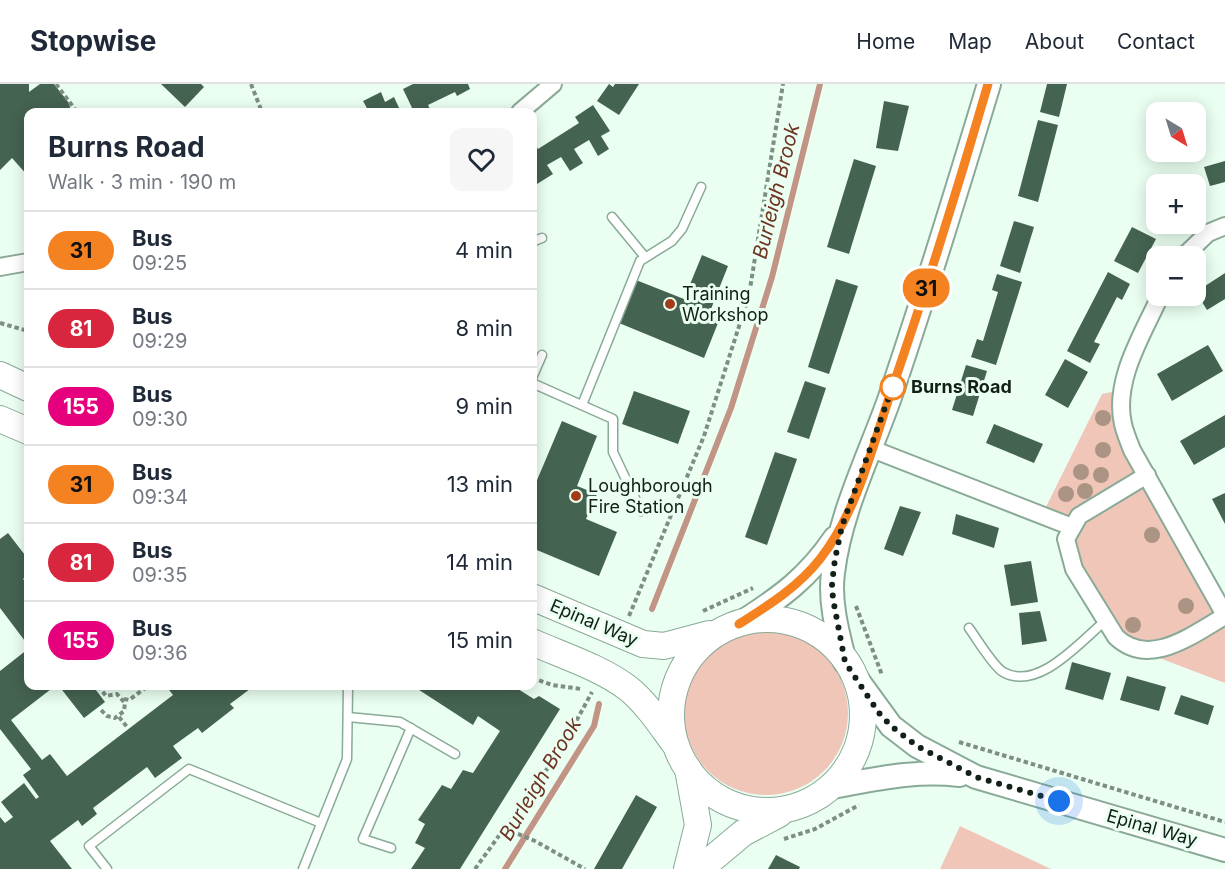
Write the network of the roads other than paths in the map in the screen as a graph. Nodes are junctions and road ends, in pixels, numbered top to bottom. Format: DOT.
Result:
graph roads {
  1 [pos="553,84"];
  2 [pos="988,84"];
  3 [pos="525,108"];
  4 [pos="701,186"];
  5 [pos="612,217"];
  6 [pos="1225,226"];
  7 [pos="542,238"];
  8 [pos="537,240"];
  9 [pos="1194,246"];
  10 [pos="645,257"];
  11 [pos="24,263"];
  12 [pos="0,267"];
  13 [pos="1156,306"];
  14 [pos="542,355"];
  15 [pos="537,366"];
  16 [pos="0,375"];
  17 [pos="537,384"];
  18 [pos="24,386"];
  19 [pos="582,405"];
  20 [pos="0,418"];
  21 [pos="24,429"];
  22 [pos="872,449"];
  23 [pos="1147,476"];
  24 [pos="641,511"];
  25 [pos="842,526"];
  26 [pos="1071,526"];
  27 [pos="537,599"];
  28 [pos="1225,615"];
  29 [pos="1105,621"];
  30 [pos="733,627"];
  31 [pos="969,628"];
  32 [pos="537,644"];
  33 [pos="848,667"];
  34 [pos="348,690"];
  35 [pos="348,717"];
  36 [pos="411,728"];
  37 [pos="455,754"];
  38 [pos="683,757"];
  39 [pos="976,777"];
  40 [pos="831,787"];
  41 [pos="785,811"];
  42 [pos="321,823"];
  43 [pos="391,848"];
  44 [pos="1225,850"];
  45 [pos="106,869"];
  46 [pos="303,869"];
  47 [pos="687,869"];
  48 [pos="700,869"];
  1 -- 3 [label="street"];
  2 -- 22 [label="street"];
  4 -- 10 [label="lane"];
  5 -- 10 [label="lane"];
  6 -- 9 [label="street"];
  7 -- 8 [label="lane"];
  10 -- 19 [label="lane"];
  11 -- 12 [label="street"];
  13 -- 23 [label="street"];
  14 -- 15 [label="lane"];
  16 -- 18 [label="main road"];
  17 -- 19 [label="lane"];
  19 -- 24 [label="lane"];
  20 -- 21 [label="main road"];
  22 -- 25 [label="street"];
  22 -- 26 [label="street"];
  23 -- 26 [label="street"];
  23 -- 28 [label="street"];
  25 -- 30 [label="street"];
  25 -- 33 [label="street"];
  26 -- 29 [label="street"];
  27 -- 30 [label="main road, Epinal Way"];
  28 -- 29 [label="street"];
  29 -- 31 [label="lane"];
  30 -- 33 [label="main road"];
  30 -- 38 [label="main road"];
  32 -- 38 [label="main road"];
  33 -- 39 [label="street, Epinal Way"];
  33 -- 40 [label="main road"];
  34 -- 35 [label="lane"];
  35 -- 36 [label="lane"];
  35 -- 42 [label="lane"];
  36 -- 37 [label="lane"];
  36 -- 43 [label="lane"];
  38 -- 41 [label="main road"];
  38 -- 47 [label="main road"];
  39 -- 40 [label="street, Epinal Way"];
  39 -- 44 [label="street, Epinal Way"];
  40 -- 41 [label="main road"];
  41 -- 48 [label="main road"];
  42 -- 45 [label="lane"];
  42 -- 46 [label="lane"];
}
